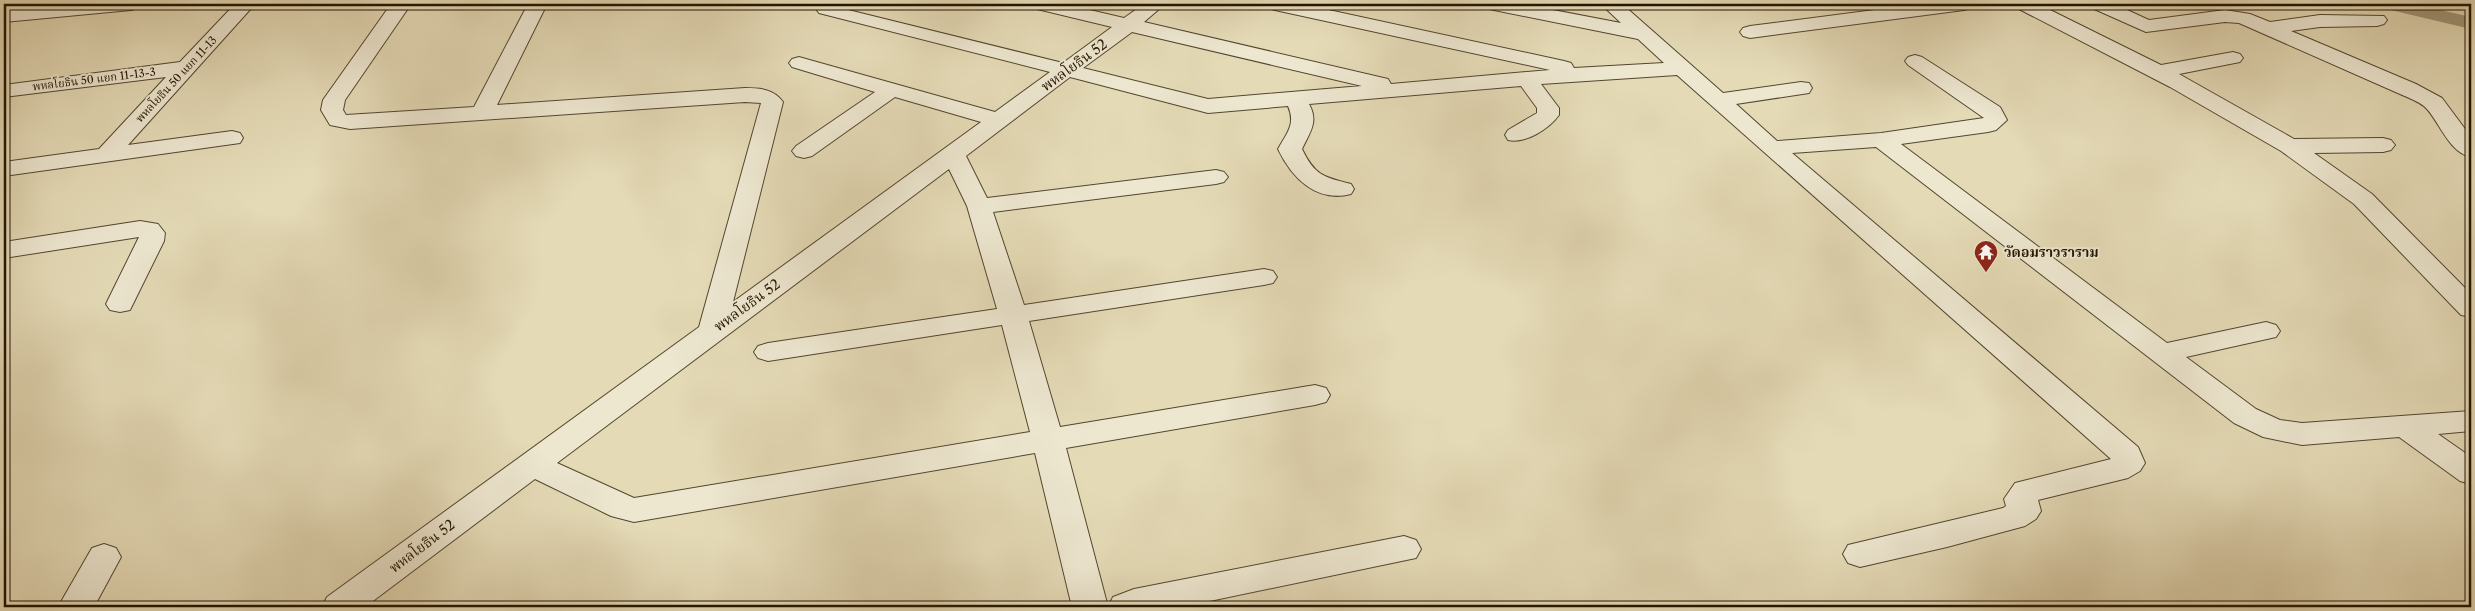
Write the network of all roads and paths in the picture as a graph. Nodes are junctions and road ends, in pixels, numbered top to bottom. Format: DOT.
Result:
graph roads {
  1 [pos="131,4"];
  2 [pos="246,4"];
  3 [pos="401,4"];
  4 [pos="536,4"];
  5 [pos="881,4"];
  6 [pos="1040,4"];
  7 [pos="1156,4"];
  8 [pos="1275,4"];
  9 [pos="1494,4"];
  10 [pos="1612,4"];
  11 [pos="1964,4"];
  12 [pos="2024,4"];
  13 [pos="2099,4"];
  14 [pos="826,9"];
  15 [pos="4,16"];
  16 [pos="857,17"];
  17 [pos="2377,20"];
  18 [pos="1129,24"];
  19 [pos="2266,29"];
  20 [pos="1750,32"];
  21 [pos="1645,34"];
  22 [pos="2233,58"];
  23 [pos="1915,61"];
  24 [pos="799,63"];
  25 [pos="185,68"];
  26 [pos="1682,68"];
  27 [pos="1069,69"];
  28 [pos="2157,72"];
  29 [pos="1593,73"];
  30 [pos="1527,78"];
  31 [pos="1801,88"];
  32 [pos="1398,89"];
  33 [pos="4,91"];
  34 [pos="890,91"];
  35 [pos="1295,99"];
  36 [pos="1718,100"];
  37 [pos="482,113"];
  38 [pos="998,120"];
  39 [pos="1516,135"];
  40 [pos="232,138"];
  41 [pos="1881,140"];
  42 [pos="2469,144"];
  43 [pos="2383,145"];
  44 [pos="2289,146"];
  45 [pos="1772,148"];
  46 [pos="804,151"];
  47 [pos="954,153"];
  48 [pos="106,155"];
  49 [pos="4,169"];
  50 [pos="1216,178"];
  51 [pos="1342,189"];
  52 [pos="979,206"];
  53 [pos="4,250"];
  54 [pos="1264,277"];
  55 [pos="120,304"];
  56 [pos="2471,309"];
  57 [pos="1013,315"];
  58 [pos="712,331"];
  59 [pos="2266,331"];
  60 [pos="768,352"];
  61 [pos="2162,353"];
  62 [pos="1315,395"];
  63 [pos="2471,421"];
  64 [pos="2405,426"];
  65 [pos="1048,440"];
  66 [pos="531,464"];
  67 [pos="2471,473"];
  68 [pos="1404,549"];
  69 [pos="1860,554"];
  70 [pos="104,557"];
  71 [pos="76,607"];
  72 [pos="340,607"];
  73 [pos="1090,607"];
  74 [pos="1126,607"];
  1 -- 15 [label="street"];
  2 -- 25 [label="street, พหลโยธิน 50 แยก 11-13"];
  3 -- 37 [label="street"];
  4 -- 37 [label="street"];
  5 -- 16 [label="street"];
  6 -- 18 [label="street"];
  7 -- 18 [label="street, พหลโยธิน 52"];
  8 -- 29 [label="street"];
  9 -- 21 [label="street"];
  10 -- 21 [label="street"];
  11 -- 20 [label="street"];
  12 -- 28 [label="street"];
  13 -- 19 [label="street"];
  14 -- 16 [label="street"];
  16 -- 27 [label="street"];
  17 -- 19 [label="street"];
  18 -- 27 [label="street, พหลโยธิน 52"];
  18 -- 32 [label="street"];
  19 -- 42 [label="street"];
  21 -- 26 [label="street"];
  22 -- 28 [label="street"];
  23 -- 41 [label="street"];
  24 -- 34 [label="street"];
  25 -- 33 [label="street, พหลโยธิน 50 แยก 11-13-3"];
  25 -- 48 [label="street, พหลโยธิน 50 แยก 11-13"];
  26 -- 29 [label="street"];
  26 -- 36 [label="street"];
  27 -- 35 [label="street"];
  27 -- 38 [label="street, พหลโยธิน 52"];
  28 -- 44 [label="street"];
  29 -- 30 [label="street"];
  30 -- 32 [label="street"];
  30 -- 39 [label="street"];
  31 -- 36 [label="street"];
  32 -- 35 [label="street"];
  34 -- 38 [label="street"];
  34 -- 46 [label="street"];
  35 -- 51 [label="street"];
  36 -- 45 [label="street"];
  37 -- 58 [label="street"];
  38 -- 47 [label="street, พหลโยธิน 52"];
  40 -- 48 [label="street"];
  41 -- 45 [label="street"];
  41 -- 61 [label="street"];
  43 -- 44 [label="street"];
  44 -- 56 [label="street"];
  45 -- 69 [label="street"];
  47 -- 52 [label="street"];
  47 -- 58 [label="street, พหลโยธิน 52"];
  48 -- 49 [label="street"];
  50 -- 52 [label="street"];
  52 -- 57 [label="street"];
  53 -- 55 [label="street"];
  54 -- 57 [label="street"];
  57 -- 60 [label="street"];
  57 -- 65 [label="street"];
  58 -- 66 [label="street, พหลโยธิน 52"];
  59 -- 61 [label="street"];
  61 -- 64 [label="street"];
  62 -- 65 [label="street"];
  63 -- 64 [label="street"];
  64 -- 67 [label="street"];
  65 -- 66 [label="street"];
  65 -- 73 [label="street"];
  66 -- 72 [label="street, พหลโยธิน 52"];
  68 -- 74 [label="street"];
  70 -- 71 [label="street"];
}
